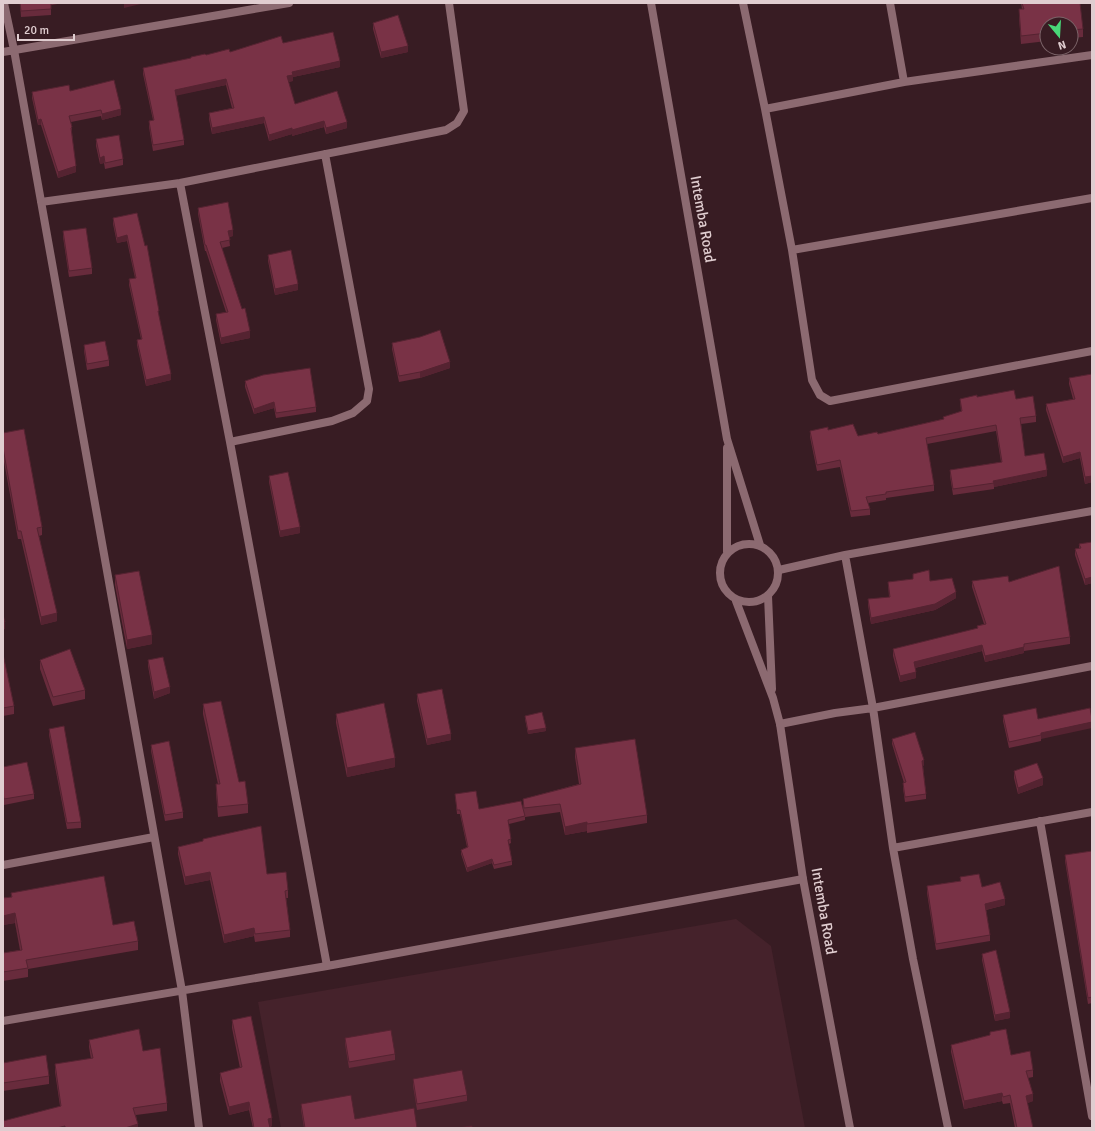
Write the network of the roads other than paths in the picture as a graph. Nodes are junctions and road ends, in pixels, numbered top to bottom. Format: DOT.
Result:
graph roads {
  1 [pos="4,3"];
  2 [pos="289,3"];
  3 [pos="449,3"];
  4 [pos="651,3"];
  5 [pos="743,3"];
  6 [pos="890,3"];
  7 [pos="14,50"];
  8 [pos="3,52"];
  9 [pos="1092,55"];
  10 [pos="904,82"];
  11 [pos="765,109"];
  12 [pos="325,154"];
  13 [pos="180,182"];
  14 [pos="1092,198"];
  15 [pos="41,202"];
  16 [pos="792,250"];
  17 [pos="1092,351"];
  18 [pos="727,439"];
  19 [pos="230,442"];
  20 [pos="1092,511"];
  21 [pos="760,545"];
  22 [pos="727,552"];
  23 [pos="845,555"];
  24 [pos="778,570"];
  25 [pos="768,596"];
  26 [pos="736,601"];
  27 [pos="1092,666"];
  28 [pos="773,698"];
  29 [pos="873,708"];
  30 [pos="780,724"];
  31 [pos="1092,812"];
  32 [pos="1040,820"];
  33 [pos="154,837"];
  34 [pos="893,848"];
  35 [pos="3,865"];
  36 [pos="803,879"];
  37 [pos="327,966"];
  38 [pos="182,991"];
  39 [pos="3,1021"];
  40 [pos="1092,1116"];
  41 [pos="199,1128"];
  42 [pos="850,1128"];
  43 [pos="948,1128"];
  1 -- 7 [label="street"];
  2 -- 7 [label="street"];
  3 -- 12 [label="street"];
  4 -- 18 [label="street, Intemba Road"];
  5 -- 11 [label="street"];
  6 -- 10 [label="street"];
  7 -- 8 [label="street"];
  7 -- 15 [label="street"];
  9 -- 10 [label="street"];
  10 -- 11 [label="street"];
  11 -- 16 [label="street"];
  12 -- 13 [label="street"];
  12 -- 19 [label="street"];
  13 -- 15 [label="street"];
  13 -- 19 [label="street"];
  14 -- 16 [label="street"];
  15 -- 33 [label="street"];
  16 -- 17 [label="street"];
  18 -- 21 [label="street"];
  18 -- 22 [label="street"];
  19 -- 37 [label="street"];
  20 -- 23 [label="street"];
  21 -- 22 [label="street"];
  21 -- 24 [label="street"];
  22 -- 26 [label="street"];
  23 -- 24 [label="street"];
  23 -- 29 [label="street"];
  24 -- 25 [label="street"];
  25 -- 26 [label="street"];
  25 -- 28 [label="street"];
  26 -- 28 [label="street"];
  27 -- 29 [label="street"];
  28 -- 30 [label="street, Intemba Road"];
  29 -- 30 [label="street"];
  29 -- 34 [label="street"];
  30 -- 36 [label="street, Intemba Road"];
  31 -- 32 [label="street"];
  32 -- 34 [label="street"];
  32 -- 40 [label="street"];
  33 -- 35 [label="street"];
  33 -- 38 [label="street"];
  34 -- 43 [label="street"];
  36 -- 37 [label="street"];
  36 -- 42 [label="street, Intemba Road"];
  37 -- 38 [label="street"];
  38 -- 39 [label="street"];
  38 -- 41 [label="street"];
}
